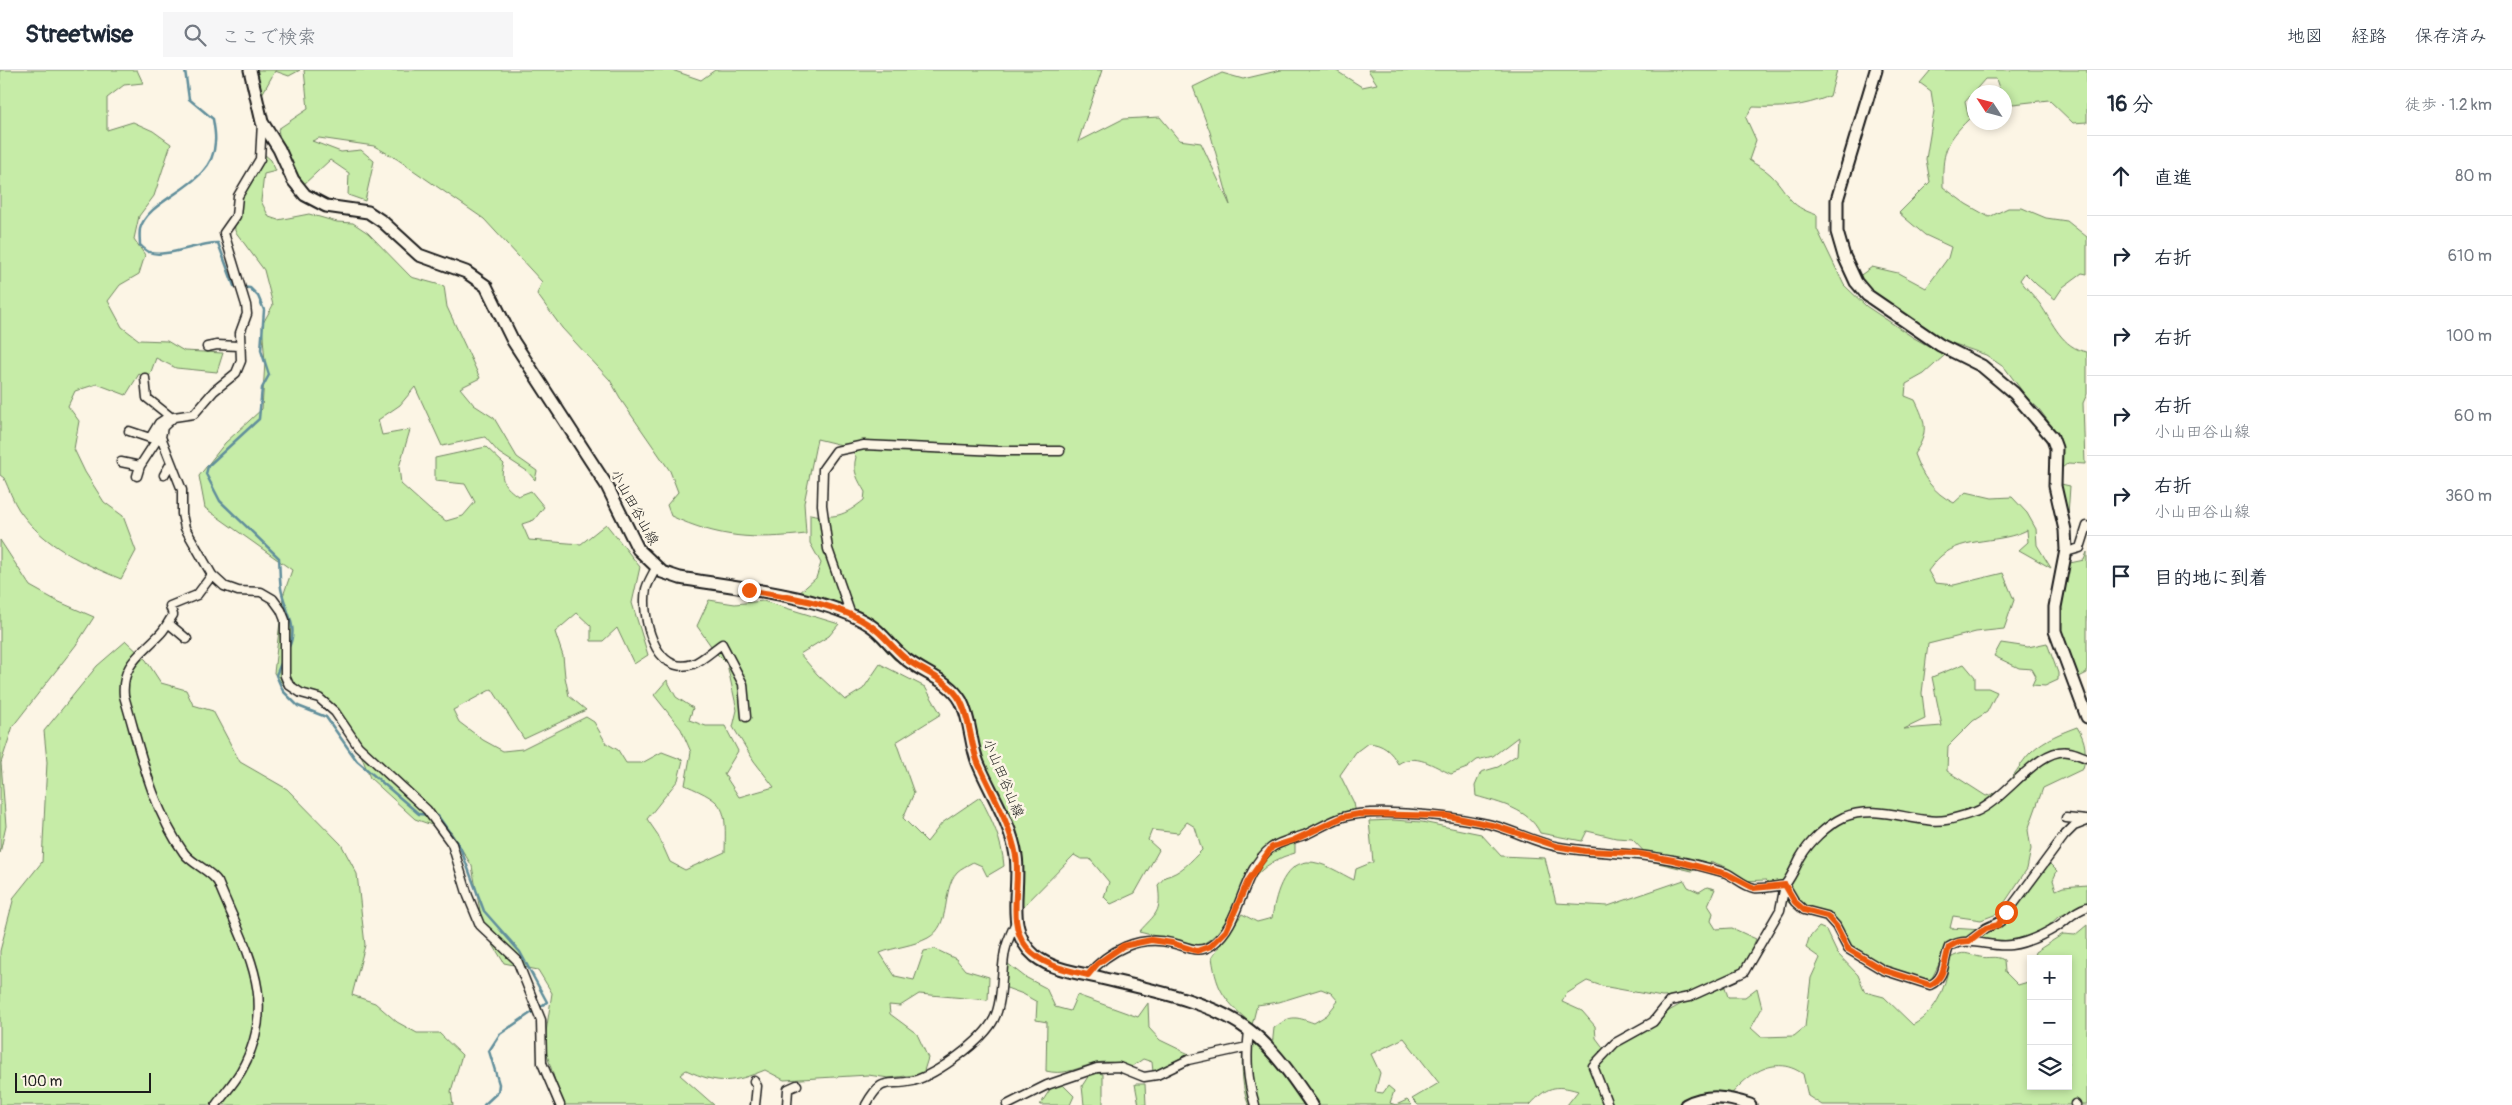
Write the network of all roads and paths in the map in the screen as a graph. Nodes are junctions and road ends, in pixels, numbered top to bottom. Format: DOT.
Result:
graph roads {
  1 [pos="250,70"];
  2 [pos="1876,70"];
  3 [pos="1886,70"];
  4 [pos="1872,83"];
  5 [pos="262,122"];
  6 [pos="239,346"];
  7 [pos="207,347"];
  8 [pos="145,378"];
  9 [pos="170,419"];
  10 [pos="163,430"];
  11 [pos="129,431"];
  12 [pos="1060,451"];
  13 [pos="121,462"];
  14 [pos="171,463"];
  15 [pos="140,466"];
  16 [pos="164,475"];
  17 [pos="137,476"];
  18 [pos="2087,526"];
  19 [pos="2066,552"];
  20 [pos="656,568"];
  21 [pos="212,575"];
  22 [pos="851,615"];
  23 [pos="168,623"];
  24 [pos="186,639"];
  25 [pos="746,717"];
  26 [pos="2087,717"];
  27 [pos="2087,758"];
  28 [pos="2066,818"];
  29 [pos="2087,821"];
  30 [pos="1785,885"];
  31 [pos="2087,907"];
  32 [pos="1016,922"];
  33 [pos="1969,941"];
  34 [pos="1088,975"];
  35 [pos="1249,1030"];
  36 [pos="1247,1047"];
  37 [pos="754,1081"];
  38 [pos="797,1085"];
  39 [pos="216,1105"];
  40 [pos="560,1105"];
  41 [pos="755,1105"];
  42 [pos="787,1105"];
  43 [pos="866,1105"];
  44 [pos="1007,1105"];
  45 [pos="1255,1105"];
  46 [pos="1312,1105"];
  47 [pos="1608,1105"];
  48 [pos="1686,1105"];
  49 [pos="1750,1105"];
  1 -- 5 [label="main road, 小山田谷山線"];
  2 -- 4 [label="main road"];
  3 -- 4 [label="main road"];
  4 -- 19 [label="main road"];
  5 -- 6 [label="street"];
  5 -- 20 [label="main road, 小山田谷山線"];
  6 -- 7 [label="street"];
  6 -- 9 [label="street"];
  8 -- 9 [label="street"];
  9 -- 10 [label="street"];
  9 -- 11 [label="street"];
  10 -- 14 [label="street"];
  10 -- 15 [label="street"];
  12 -- 22 [label="street"];
  13 -- 15 [label="street"];
  14 -- 16 [label="street"];
  14 -- 21 [label="street"];
  15 -- 17 [label="street"];
  18 -- 19 [label="street"];
  19 -- 26 [label="main road"];
  20 -- 22 [label="main road, 小山田谷山線"];
  20 -- 25 [label="street"];
  21 -- 23 [label="street"];
  21 -- 40 [label="street"];
  22 -- 32 [label="main road, 小山田谷山線"];
  23 -- 24 [label="street"];
  23 -- 39 [label="street"];
  27 -- 30 [label="street"];
  28 -- 29 [label="street"];
  29 -- 33 [label="street"];
  30 -- 33 [label="street"];
  30 -- 34 [label="street"];
  30 -- 47 [label="street"];
  31 -- 33 [label="street"];
  32 -- 34 [label="main road, 小山田谷山線"];
  32 -- 43 [label="street"];
  34 -- 35 [label="main road, 小山田谷山線"];
  35 -- 36 [label="street"];
  35 -- 46 [label="main road, 小山田谷山線"];
  36 -- 44 [label="street"];
  36 -- 45 [label="street"];
  37 -- 41 [label="street"];
  38 -- 42 [label="street"];
  48 -- 49 [label="main road"];
}
